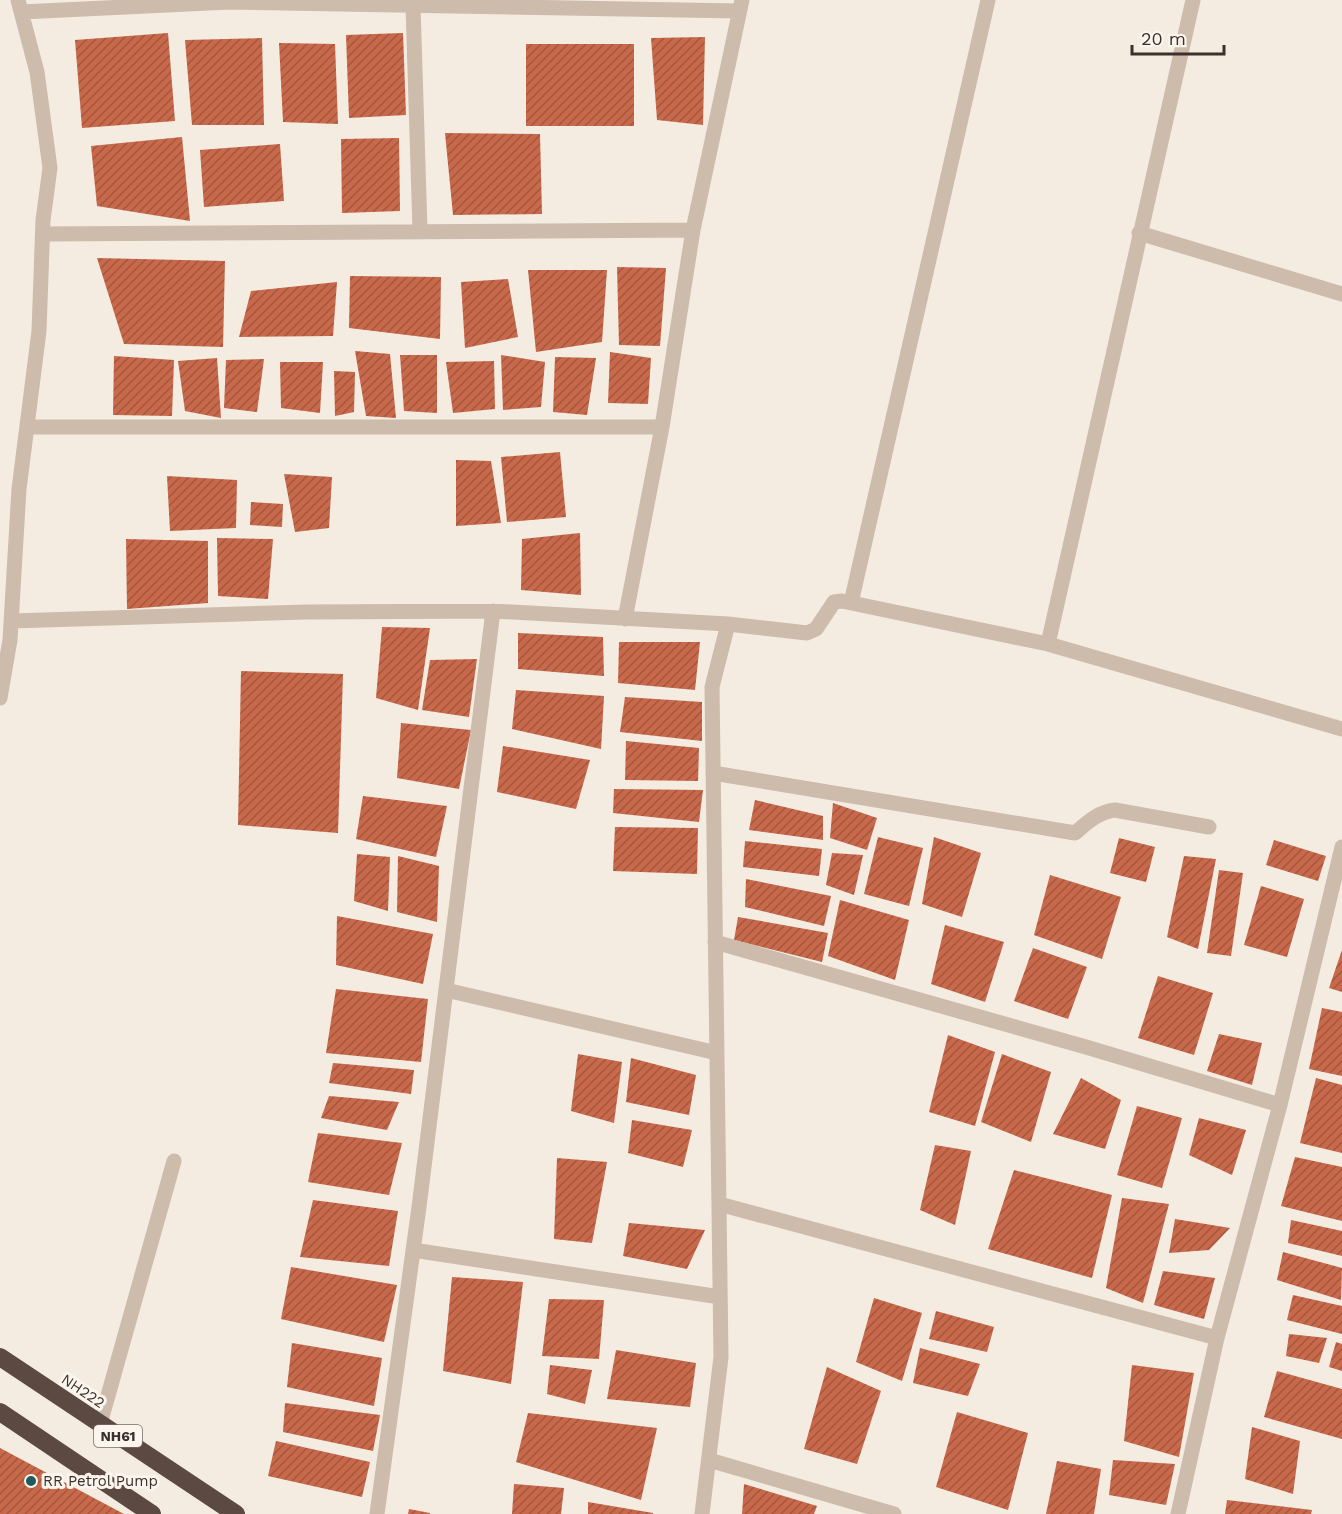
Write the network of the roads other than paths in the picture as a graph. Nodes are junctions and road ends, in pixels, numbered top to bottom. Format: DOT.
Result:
graph roads {
  1 [pos="988,0"];
  2 [pos="1193,0"];
  3 [pos="230,1"];
  4 [pos="740,5"];
  5 [pos="20,6"];
  6 [pos="413,6"];
  7 [pos="420,230"];
  8 [pos="693,230"];
  9 [pos="1139,233"];
  10 [pos="43,234"];
  11 [pos="1342,294"];
  12 [pos="27,427"];
  13 [pos="662,427"];
  14 [pos="851,603"];
  15 [pos="493,611"];
  16 [pos="625,619"];
  17 [pos="11,621"];
  18 [pos="728,624"];
  19 [pos="5,636"];
  20 [pos="1048,644"];
  21 [pos="0,698"];
  22 [pos="1342,729"];
  23 [pos="713,773"];
  24 [pos="1209,827"];
  25 [pos="1342,847"];
  26 [pos="715,942"];
  27 [pos="446,990"];
  28 [pos="717,1053"];
  29 [pos="1280,1105"];
  30 [pos="174,1161"];
  31 [pos="719,1204"];
  32 [pos="413,1250"];
  33 [pos="720,1297"];
  34 [pos="1216,1338"];
  35 [pos="0,1357"];
  36 [pos="0,1412"];
  37 [pos="100,1424"];
  38 [pos="709,1460"];
  39 [pos="152,1514"];
  40 [pos="236,1514"];
  41 [pos="376,1514"];
  42 [pos="702,1514"];
  43 [pos="894,1514"];
  44 [pos="1178,1514"];
  1 -- 14 [label="street"];
  2 -- 9 [label="street"];
  3 -- 5 [label="street"];
  3 -- 6 [label="street"];
  4 -- 6 [label="street"];
  4 -- 8 [label="street"];
  5 -- 10 [label="street"];
  6 -- 7 [label="street"];
  7 -- 8 [label="street"];
  7 -- 10 [label="street"];
  8 -- 13 [label="street"];
  9 -- 11 [label="street"];
  9 -- 20 [label="street"];
  10 -- 12 [label="street"];
  12 -- 13 [label="street"];
  12 -- 17 [label="street"];
  13 -- 16 [label="street"];
  14 -- 18 [label="street"];
  14 -- 20 [label="street"];
  15 -- 16 [label="street"];
  15 -- 17 [label="street"];
  15 -- 27 [label="street"];
  16 -- 18 [label="street"];
  17 -- 19 [label="street"];
  18 -- 23 [label="street"];
  19 -- 21 [label="street"];
  20 -- 22 [label="street"];
  23 -- 24 [label="street"];
  23 -- 26 [label="street"];
  25 -- 29 [label="street"];
  26 -- 28 [label="street"];
  26 -- 29 [label="street"];
  27 -- 28 [label="street"];
  27 -- 32 [label="street"];
  28 -- 31 [label="street"];
  29 -- 34 [label="street"];
  30 -- 37 [label="street"];
  31 -- 33 [label="street"];
  31 -- 34 [label="street"];
  32 -- 33 [label="street"];
  32 -- 41 [label="street"];
  33 -- 38 [label="street"];
  34 -- 44 [label="street"];
  35 -- 37 [label="highway, NH222 / NH61"];
  36 -- 39 [label="highway"];
  37 -- 40 [label="highway, NH222 / NH61"];
  38 -- 42 [label="street"];
  38 -- 43 [label="street"];
}
